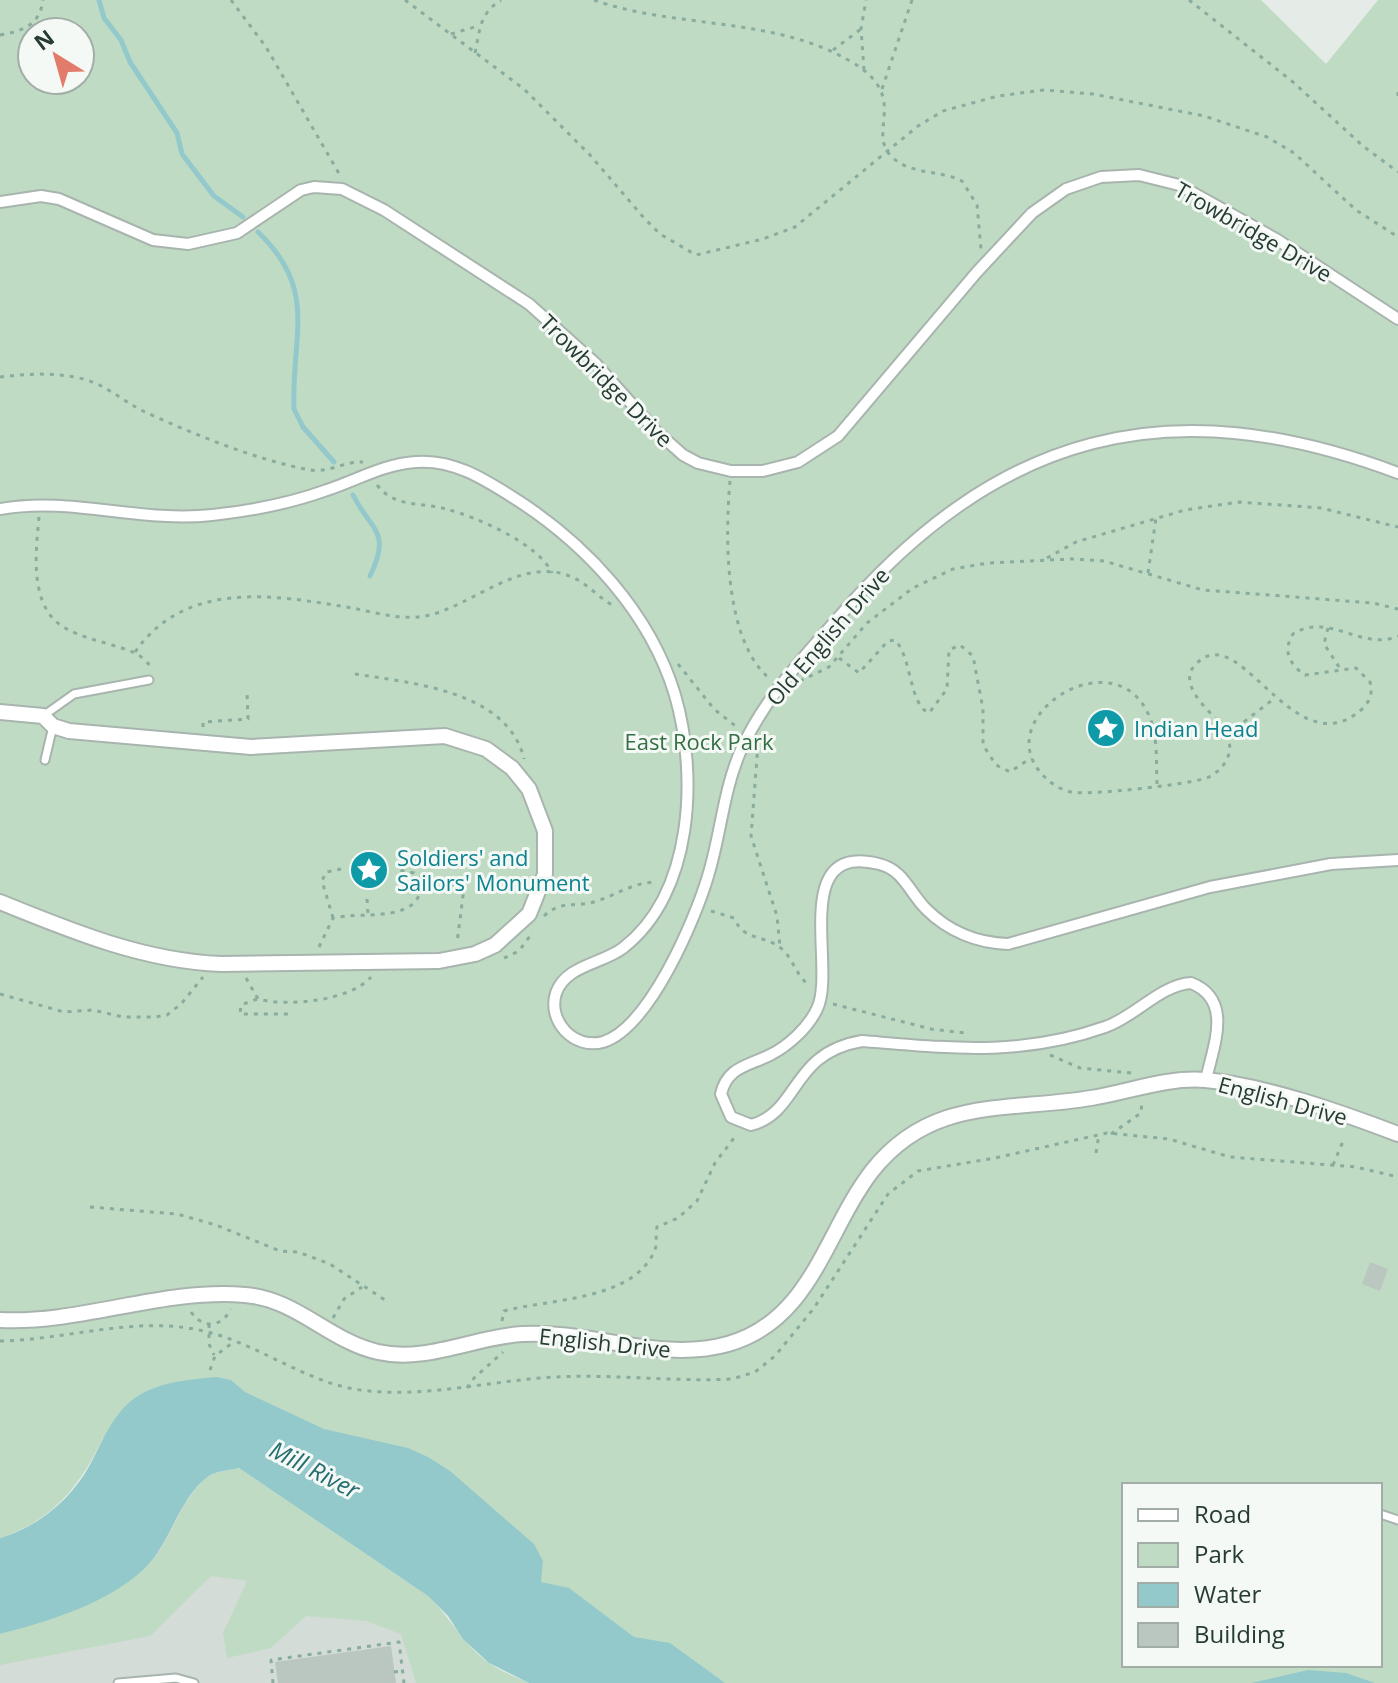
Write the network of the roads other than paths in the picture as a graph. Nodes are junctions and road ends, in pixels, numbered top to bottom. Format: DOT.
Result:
graph roads {
  1 [pos="0,202"];
  2 [pos="1398,319"];
  3 [pos="1398,473"];
  4 [pos="0,509"];
  5 [pos="149,680"];
  6 [pos="0,712"];
  7 [pos="48,721"];
  8 [pos="45,760"];
  9 [pos="1398,860"];
  10 [pos="0,902"];
  11 [pos="1206,1080"];
  12 [pos="1398,1134"];
  13 [pos="0,1320"];
  14 [pos="118,1683"];
  15 [pos="194,1683"];
  1 -- 2 [label="street, Trowbridge Drive"];
  3 -- 4 [label="street, Old English Drive"];
  5 -- 7 [label="lane"];
  6 -- 7 [label="street"];
  7 -- 8 [label="lane"];
  7 -- 10 [label="street"];
  9 -- 11 [label="street"];
  11 -- 12 [label="street, English Drive"];
  11 -- 13 [label="street, English Drive"];
  14 -- 15 [label="lane"];
}
